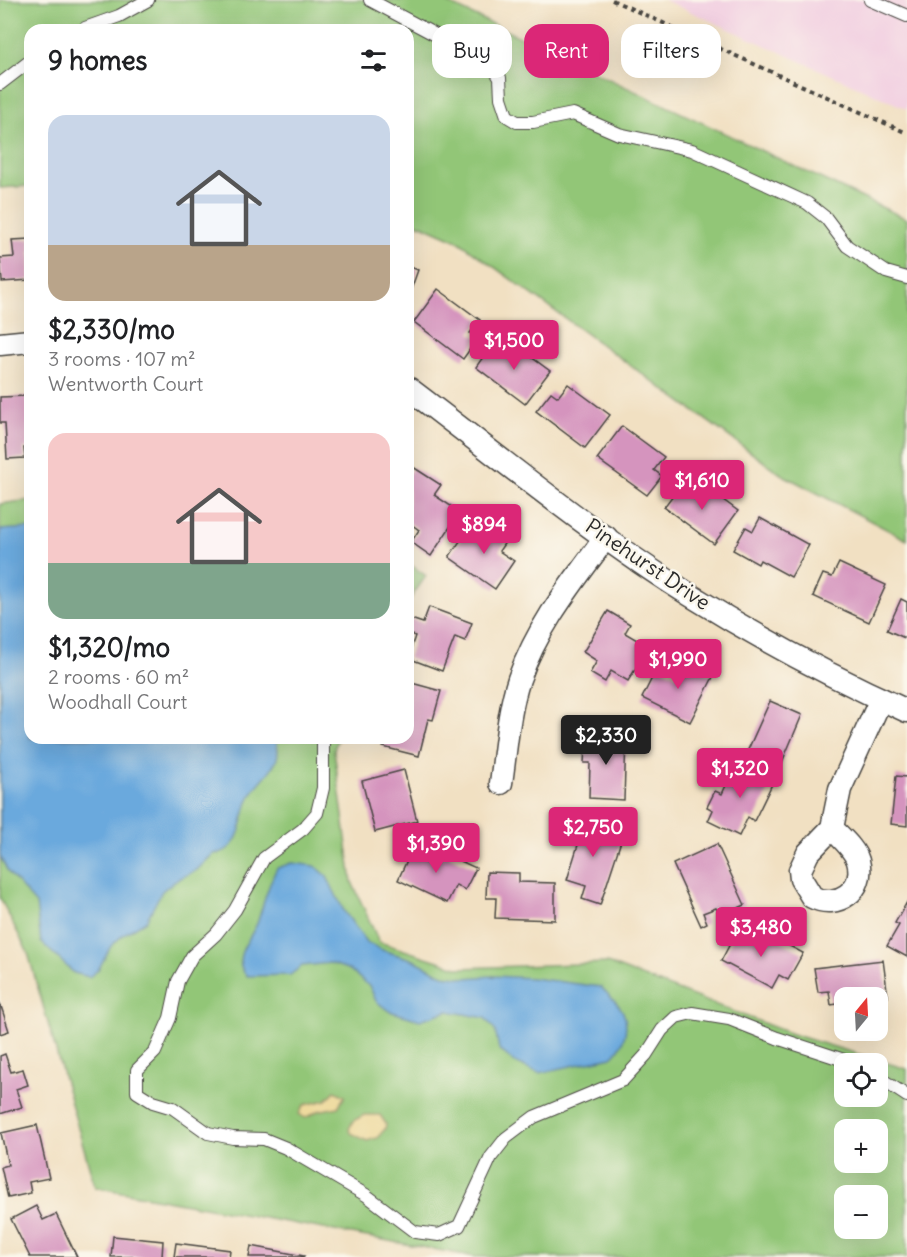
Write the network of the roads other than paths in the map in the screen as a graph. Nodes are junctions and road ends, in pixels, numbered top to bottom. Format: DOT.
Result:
graph roads {
  1 [pos="148,0"];
  2 [pos="370,0"];
  3 [pos="870,0"];
  4 [pos="907,16"];
  5 [pos="98,24"];
  6 [pos="24,66"];
  7 [pos="0,84"];
  8 [pos="907,278"];
  9 [pos="24,342"];
  10 [pos="0,344"];
  11 [pos="414,393"];
  12 [pos="606,537"];
  13 [pos="881,699"];
  14 [pos="907,711"];
  15 [pos="323,744"];
  16 [pos="501,783"];
  17 [pos="832,828"];
  18 [pos="834,1057"];
  19 [pos="888,1084"];
  20 [pos="907,1096"];
  1 -- 5 [label="lane"];
  2 -- 8 [label="lane"];
  3 -- 4 [label="lane"];
  6 -- 7 [label="lane"];
  9 -- 10 [label="street"];
  11 -- 12 [label="street, Pinehurst Drive"];
  12 -- 13 [label="street, Pinehurst Drive"];
  12 -- 16 [label="street"];
  13 -- 14 [label="street, Pinehurst Drive"];
  13 -- 17 [label="street"];
  15 -- 18 [label="lane"];
  19 -- 20 [label="lane"];
}
